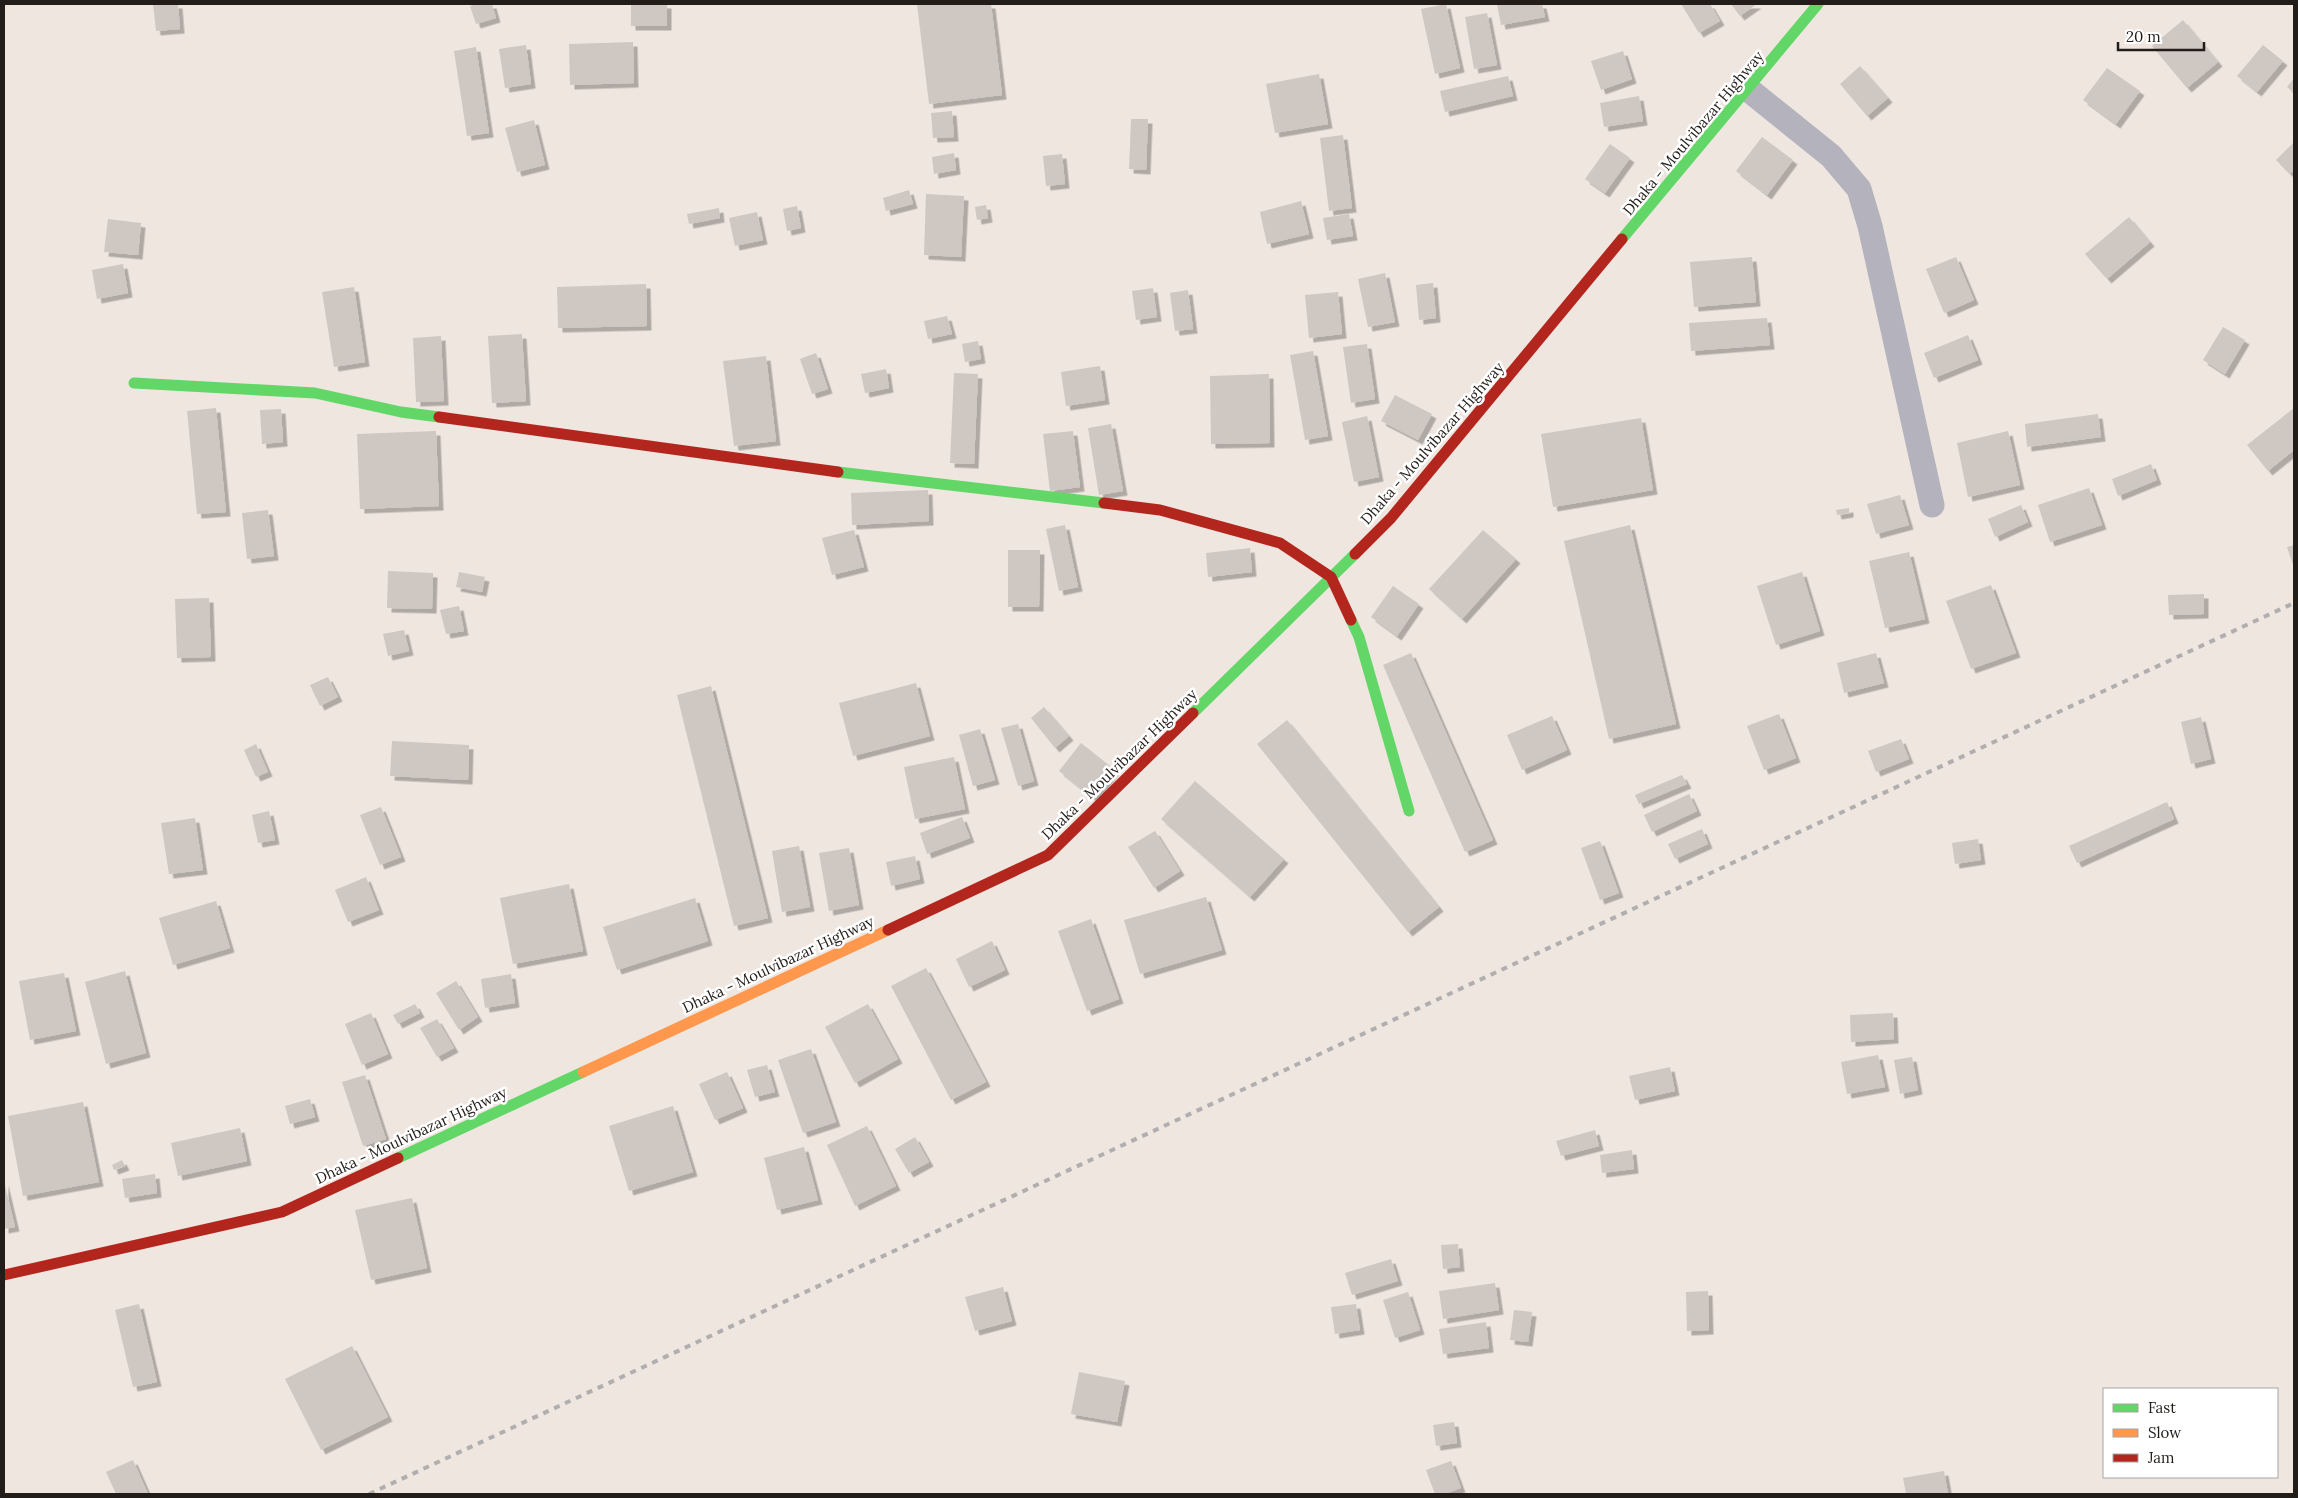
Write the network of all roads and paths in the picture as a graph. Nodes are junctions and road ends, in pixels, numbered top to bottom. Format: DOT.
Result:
graph roads {
  1 [pos="1818,4"];
  2 [pos="1749,90"];
  3 [pos="134,383"];
  4 [pos="1932,505"];
  5 [pos="1331,577"];
  6 [pos="1409,811"];
  7 [pos="4,1275"];
  1 -- 2 [label="main road, Dhaka - Moulvibazar Highway"];
  2 -- 4 [label="street"];
  2 -- 5 [label="main road, Dhaka - Moulvibazar Highway"];
  3 -- 5 [label="main road"];
  5 -- 6 [label="main road"];
  5 -- 7 [label="main road, Dhaka - Moulvibazar Highway"];
}
